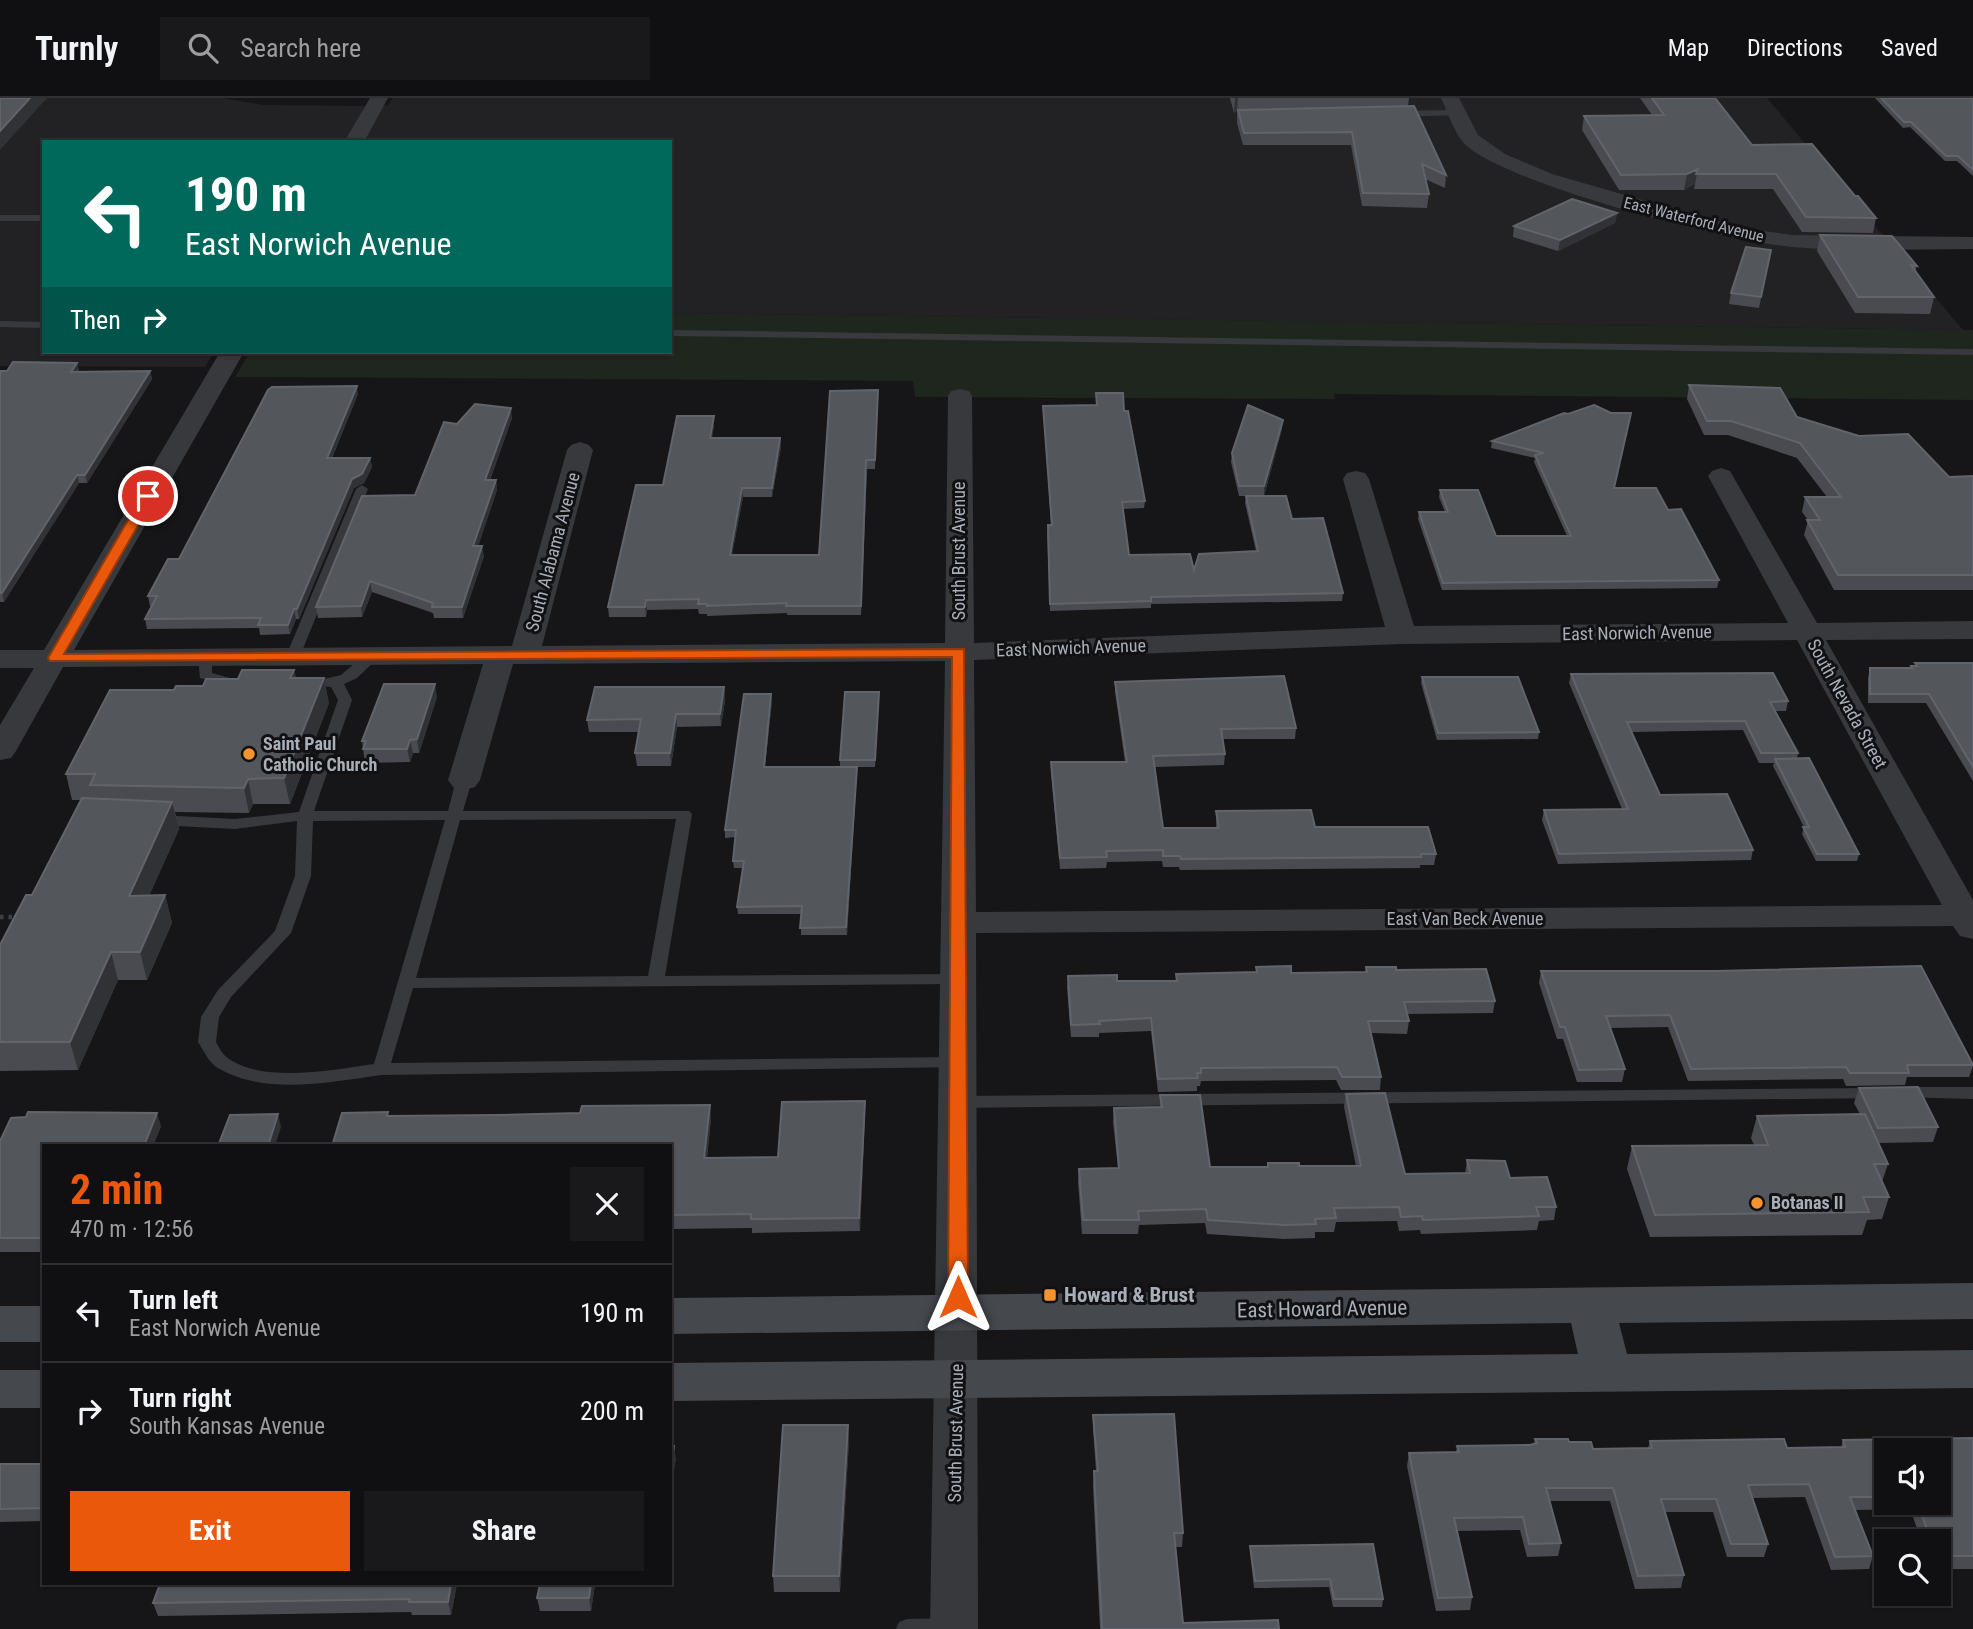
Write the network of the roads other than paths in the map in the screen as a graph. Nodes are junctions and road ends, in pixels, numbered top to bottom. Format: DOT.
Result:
graph roads {
  1 [pos="379,98"];
  2 [pos="1454,106"];
  3 [pos="1388,114"];
  4 [pos="355,140"];
  5 [pos="0,218"];
  6 [pos="42,218"];
  7 [pos="1973,243"];
  8 [pos="0,324"];
  9 [pos="42,325"];
  10 [pos="672,333"];
  11 [pos="1973,352"];
  12 [pos="231,354"];
  13 [pos="960,396"];
  14 [pos="580,450"];
  15 [pos="1721,476"];
  16 [pos="1356,479"];
  17 [pos="362,489"];
  18 [pos="1973,630"];
  19 [pos="1807,632"];
  20 [pos="1402,635"];
  21 [pos="959,652"];
  22 [pos="513,654"];
  23 [pos="293,656"];
  24 [pos="373,656"];
  25 [pos="205,657"];
  26 [pos="55,658"];
  27 [pos="0,659"];
  28 [pos="309,683"];
  29 [pos="336,683"];
  30 [pos="257,684"];
  31 [pos="0,751"];
  32 [pos="464,780"];
  33 [pos="454,815"];
  34 [pos="305,816"];
  35 [pos="135,819"];
  36 [pos="1970,920"];
  37 [pos="957,923"];
  38 [pos="958,979"];
  39 [pos="656,981"];
  40 [pos="405,983"];
  41 [pos="958,1063"];
  42 [pos="381,1069"];
  43 [pos="1973,1093"];
  44 [pos="958,1102"];
  45 [pos="1973,1301"];
  46 [pos="1590,1305"];
  47 [pos="958,1313"];
  48 [pos="672,1316"];
  49 [pos="0,1324"];
  50 [pos="42,1324"];
  51 [pos="1973,1369"];
  52 [pos="1608,1373"];
  53 [pos="957,1379"];
  54 [pos="672,1382"];
  55 [pos="0,1389"];
  56 [pos="42,1389"];
  57 [pos="907,1629"];
  58 [pos="954,1629"];
  1 -- 4 [label="street"];
  2 -- 3 [label="lane"];
  2 -- 7 [label="street, East Waterford Avenue"];
  5 -- 6 [label="lane"];
  8 -- 9 [label="lane"];
  10 -- 11 [label="lane"];
  12 -- 26 [label="street"];
  13 -- 21 [label="street, South Brust Avenue"];
  14 -- 22 [label="street, South Alabama Avenue"];
  15 -- 19 [label="street, South Nevada Street"];
  16 -- 20 [label="street"];
  17 -- 23 [label="lane"];
  18 -- 19 [label="street, East Norwich Avenue"];
  19 -- 20 [label="street, East Norwich Avenue"];
  19 -- 36 [label="street, South Nevada Street"];
  20 -- 21 [label="street, East Norwich Avenue"];
  21 -- 22 [label="street, East Norwich Avenue"];
  21 -- 37 [label="street, South Brust Avenue"];
  22 -- 24 [label="street, East Norwich Avenue"];
  22 -- 32 [label="street, South Alabama Avenue"];
  23 -- 24 [label="street, East Norwich Avenue"];
  23 -- 25 [label="street, East Norwich Avenue"];
  24 -- 29 [label="lane"];
  25 -- 26 [label="street, East Norwich Avenue"];
  25 -- 30 [label="lane"];
  26 -- 27 [label="street, East Norwich Avenue"];
  26 -- 31 [label="street"];
  28 -- 29 [label="lane"];
  29 -- 34 [label="lane"];
  32 -- 33 [label="lane"];
  33 -- 34 [label="lane"];
  33 -- 39 [label="lane"];
  33 -- 40 [label="lane"];
  34 -- 35 [label="lane"];
  34 -- 42 [label="lane"];
  36 -- 37 [label="street, East Van Beck Avenue"];
  37 -- 38 [label="street, South Brust Avenue"];
  38 -- 39 [label="lane"];
  38 -- 41 [label="street, South Brust Avenue"];
  39 -- 40 [label="lane"];
  40 -- 42 [label="lane"];
  41 -- 42 [label="lane"];
  41 -- 44 [label="street, South Brust Avenue"];
  43 -- 44 [label="lane"];
  44 -- 47 [label="street, South Brust Avenue"];
  45 -- 46 [label="main road, East Howard Avenue"];
  46 -- 47 [label="main road, East Howard Avenue"];
  46 -- 52 [label="main road"];
  47 -- 48 [label="main road, East Howard Avenue"];
  47 -- 53 [label="street, South Brust Avenue"];
  49 -- 50 [label="main road"];
  51 -- 52 [label="main road"];
  52 -- 53 [label="main road"];
  53 -- 54 [label="main road"];
  53 -- 58 [label="street, South Brust Avenue"];
  55 -- 56 [label="main road"];
  57 -- 58 [label="lane"];
}
